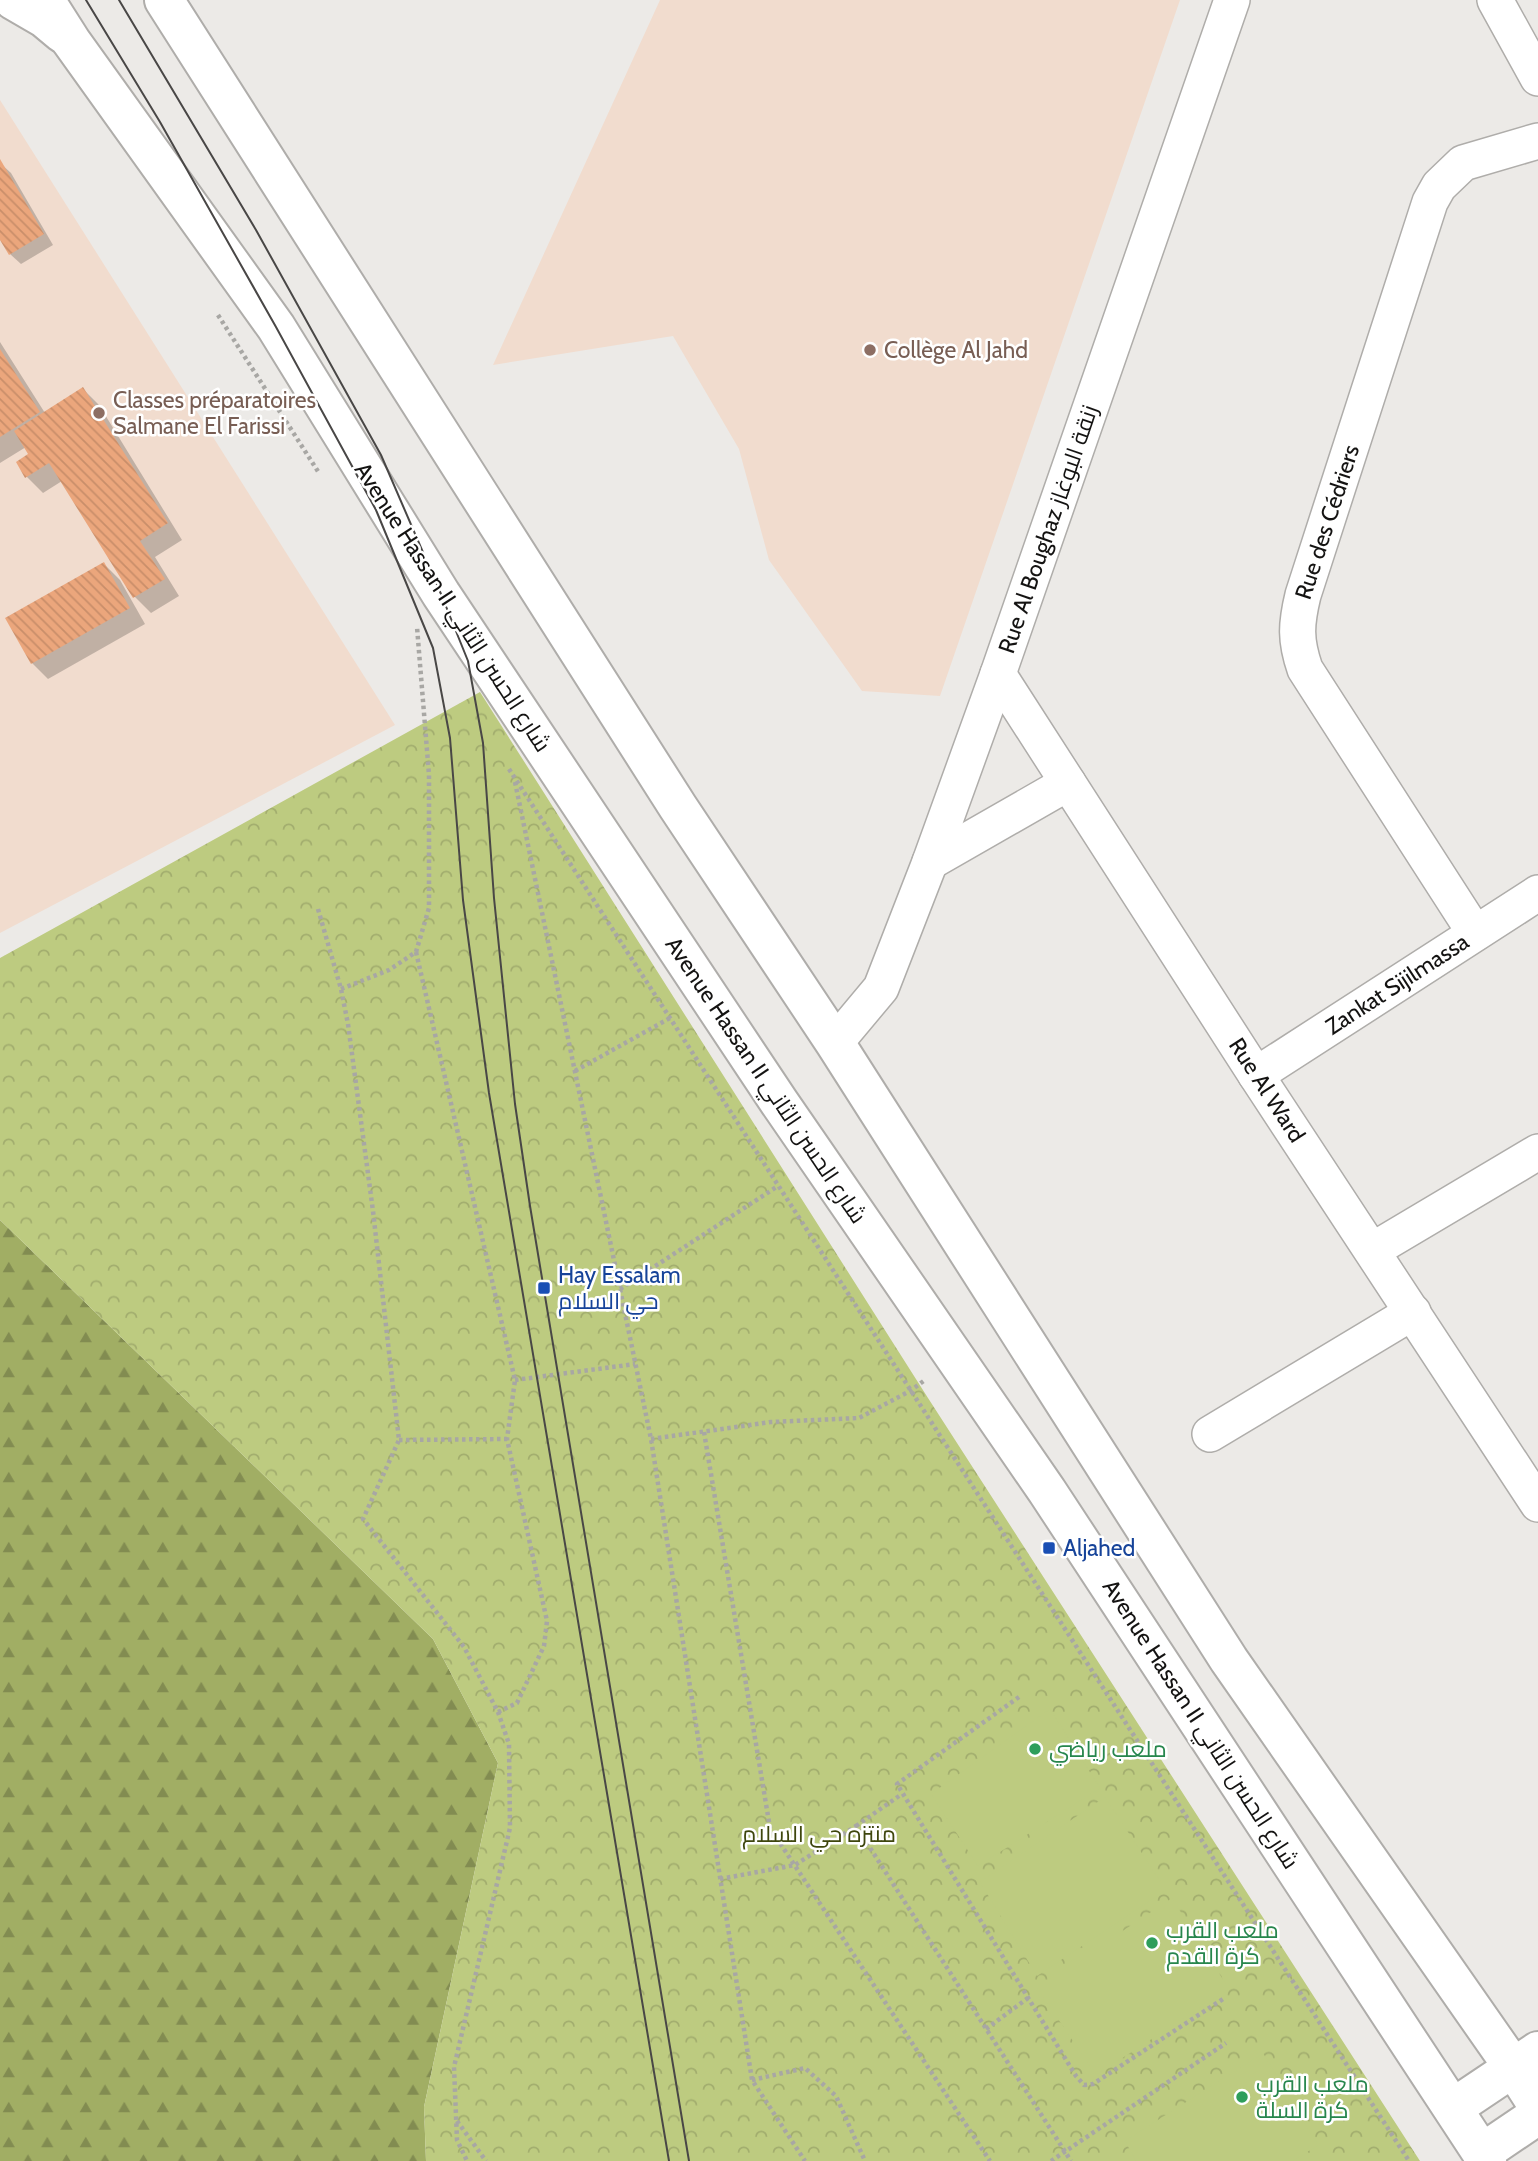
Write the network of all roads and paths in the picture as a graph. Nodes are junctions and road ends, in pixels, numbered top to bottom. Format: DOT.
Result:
graph roads {
  1 [pos="13,0"];
  2 [pos="45,0"];
  3 [pos="163,0"];
  4 [pos="1232,0"];
  5 [pos="1495,0"];
  6 [pos="71,41"];
  7 [pos="1538,78"];
  8 [pos="1538,141"];
  9 [pos="215,311"];
  10 [pos="325,483"];
  11 [pos="423,627"];
  12 [pos="998,674"];
  13 [pos="507,766"];
  14 [pos="514,778"];
  15 [pos="1068,783"];
  16 [pos="930,862"];
  17 [pos="1538,893"];
  18 [pos="318,909"];
  19 [pos="1475,933"];
  20 [pos="416,952"];
  21 [pos="341,989"];
  22 [pos="670,1018"];
  23 [pos="835,1043"];
  24 [pos="575,1071"];
  25 [pos="1256,1075"];
  26 [pos="1538,1152"];
  27 [pos="778,1186"];
  28 [pos="1373,1250"];
  29 [pos="620,1289"];
  30 [pos="1413,1312"];
  31 [pos="955,1359"];
  32 [pos="635,1364"];
  33 [pos="515,1380"];
  34 [pos="910,1391"];
  35 [pos="704,1432"];
  36 [pos="1210,1434"];
  37 [pos="507,1439"];
  38 [pos="651,1439"];
  39 [pos="399,1440"];
  40 [pos="1538,1504"];
  41 [pos="1019,1697"];
  42 [pos="498,1713"];
  43 [pos="902,1794"];
  44 [pos="856,1826"];
  45 [pos="795,1866"];
  46 [pos="720,1879"];
  47 [pos="1028,1998"];
  48 [pos="1223,1999"];
  49 [pos="986,2029"];
  50 [pos="1226,2043"];
  51 [pos="1526,2059"];
  52 [pos="752,2080"];
  53 [pos="1538,2106"];
  54 [pos="1453,2108"];
  55 [pos="1538,2115"];
  56 [pos="456,2120"];
  57 [pos="1065,2152"];
  58 [pos="1485,2157"];
  59 [pos="467,2161"];
  60 [pos="486,2161"];
  61 [pos="806,2161"];
  62 [pos="865,2161"];
  63 [pos="990,2161"];
  64 [pos="1051,2161"];
  65 [pos="1071,2161"];
  66 [pos="1409,2161"];
  1 -- 6 [label="main road"];
  2 -- 6 [label="main road, Avenue Hassan II شارع الحسن الثاني"];
  3 -- 23 [label="main road"];
  4 -- 12 [label="street, Rue Al Boughaz زنقة البوغاز"];
  5 -- 7 [label="street"];
  6 -- 31 [label="main road, Avenue Hassan II شارع الحسن الثاني"];
  8 -- 19 [label="street, Rue des Cédriers"];
  9 -- 10 [label="path"];
  11 -- 20 [label="path"];
  12 -- 15 [label="street, Rue Al Ward"];
  12 -- 16 [label="street, Rue Al Boughaz زنقة البوغاز"];
  13 -- 14 [label="path"];
  14 -- 22 [label="path"];
  14 -- 24 [label="path"];
  15 -- 16 [label="street"];
  15 -- 25 [label="street, Rue Al Ward"];
  16 -- 23 [label="street, Rue Al Boughaz زنقة البوغاز"];
  17 -- 19 [label="street, Zankat Sijilmassa"];
  18 -- 21 [label="path"];
  19 -- 25 [label="street, Zankat Sijilmassa"];
  20 -- 21 [label="path"];
  20 -- 33 [label="path"];
  21 -- 39 [label="path"];
  22 -- 24 [label="path"];
  22 -- 27 [label="path"];
  23 -- 51 [label="main road"];
  24 -- 29 [label="path"];
  25 -- 28 [label="street, Rue Al Ward"];
  26 -- 28 [label="street"];
  27 -- 29 [label="path"];
  27 -- 34 [label="path"];
  28 -- 30 [label="street, Rue Al Ward"];
  29 -- 32 [label="path"];
  30 -- 36 [label="street"];
  30 -- 40 [label="street, Rue Al Ward"];
  31 -- 34 [label="path"];
  31 -- 54 [label="main road, Avenue Hassan II شارع الحسن الثاني"];
  32 -- 33 [label="path"];
  32 -- 38 [label="path"];
  33 -- 37 [label="path"];
  34 -- 35 [label="path"];
  34 -- 66 [label="path"];
  35 -- 38 [label="path"];
  35 -- 45 [label="path"];
  37 -- 39 [label="path"];
  37 -- 42 [label="path"];
  38 -- 46 [label="path"];
  39 -- 42 [label="path"];
  41 -- 43 [label="path"];
  42 -- 56 [label="path"];
  43 -- 44 [label="path"];
  43 -- 47 [label="path"];
  44 -- 45 [label="path"];
  44 -- 49 [label="path"];
  45 -- 46 [label="path"];
  45 -- 63 [label="path"];
  46 -- 52 [label="path"];
  47 -- 48 [label="path"];
  47 -- 49 [label="path"];
  49 -- 57 [label="path"];
  50 -- 57 [label="path"];
  51 -- 53 [label="main road"];
  51 -- 54 [label="main road"];
  52 -- 61 [label="path"];
  52 -- 62 [label="path"];
  54 -- 58 [label="main road, Avenue Hassan II شارع الحسن الثاني"];
  55 -- 58 [label="main road"];
  56 -- 59 [label="path"];
  56 -- 60 [label="path"];
  57 -- 64 [label="path"];
  57 -- 65 [label="path"];
}
